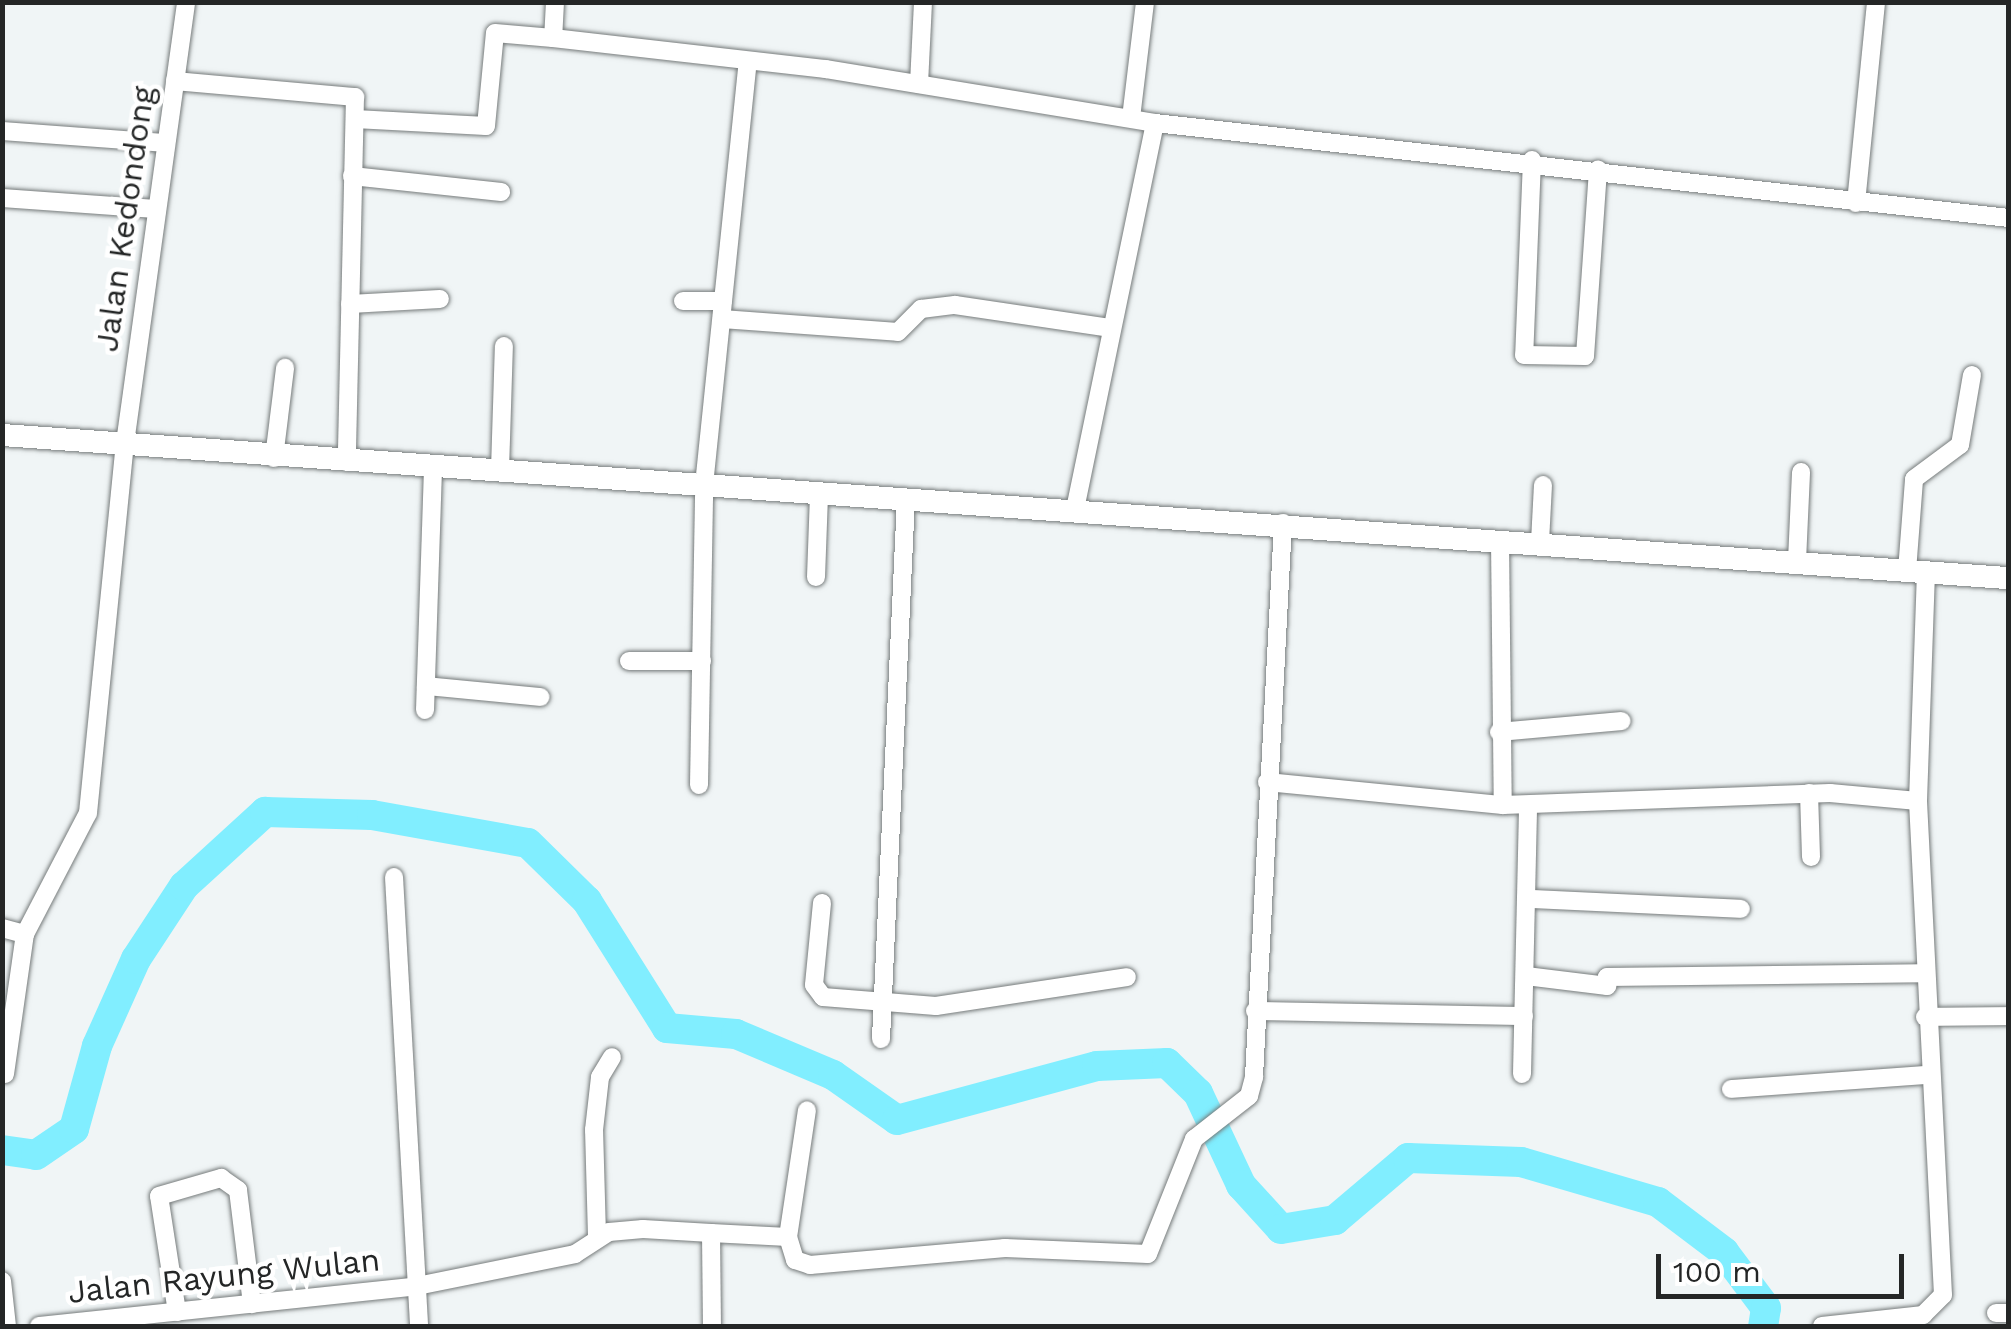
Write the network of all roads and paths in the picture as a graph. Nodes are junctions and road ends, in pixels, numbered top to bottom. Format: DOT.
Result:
graph roads {
  1 [pos="186,2"];
  2 [pos="555,2"];
  3 [pos="923,2"];
  4 [pos="1144,2"];
  5 [pos="1876,2"];
  6 [pos="552,38"];
  7 [pos="748,61"];
  8 [pos="175,81"];
  9 [pos="919,84"];
  10 [pos="1131,118"];
  11 [pos="355,119"];
  12 [pos="1155,123"];
  13 [pos="2,131"];
  14 [pos="164,144"];
  15 [pos="1532,160"];
  16 [pos="1598,169"];
  17 [pos="352,176"];
  18 [pos="501,192"];
  19 [pos="2,198"];
  20 [pos="1856,204"];
  21 [pos="156,209"];
  22 [pos="2008,218"];
  23 [pos="440,299"];
  24 [pos="683,302"];
  25 [pos="350,304"];
  26 [pos="722,310"];
  27 [pos="1111,328"];
  28 [pos="504,346"];
  29 [pos="285,368"];
  30 [pos="1972,375"];
  31 [pos="2,435"];
  32 [pos="124,444"];
  33 [pos="274,458"];
  34 [pos="347,462"];
  35 [pos="433,466"];
  36 [pos="500,470"];
  37 [pos="1801,472"];
  38 [pos="704,485"];
  39 [pos="1544,485"];
  40 [pos="819,494"];
  41 [pos="906,499"];
  42 [pos="1075,509"];
  43 [pos="1283,523"];
  44 [pos="1500,540"];
  45 [pos="1540,542"];
  46 [pos="1797,561"];
  47 [pos="1916,572"];
  48 [pos="816,577"];
  49 [pos="2008,578"];
  50 [pos="702,660"];
  51 [pos="629,661"];
  52 [pos="426,686"];
  53 [pos="540,697"];
  54 [pos="425,710"];
  55 [pos="1622,721"];
  56 [pos="1498,732"];
  57 [pos="1268,782"];
  58 [pos="699,785"];
  59 [pos="1810,794"];
  60 [pos="1918,801"];
  61 [pos="1503,805"];
  62 [pos="1528,806"];
  63 [pos="1812,857"];
  64 [pos="394,877"];
  65 [pos="1531,899"];
  66 [pos="822,903"];
  67 [pos="1741,909"];
  68 [pos="2,928"];
  69 [pos="25,934"];
  70 [pos="1923,973"];
  71 [pos="1526,976"];
  72 [pos="1128,977"];
  73 [pos="884,1006"];
  74 [pos="1255,1011"];
  75 [pos="1524,1016"];
  76 [pos="2008,1016"];
  77 [pos="1924,1017"];
  78 [pos="882,1039"];
  79 [pos="612,1057"];
  80 [pos="5,1074"];
  81 [pos="1522,1074"];
  82 [pos="1927,1075"];
  83 [pos="1732,1089"];
  84 [pos="807,1110"];
  85 [pos="711,1233"];
  86 [pos="597,1236"];
  87 [pos="788,1237"];
  88 [pos="2,1281"];
  89 [pos="417,1286"];
  90 [pos="252,1304"];
  91 [pos="177,1312"];
  92 [pos="7,1326"];
  93 [pos="39,1326"];
  94 [pos="419,1326"];
  95 [pos="712,1326"];
  96 [pos="1822,1326"];
  1 -- 8 [label="street, Jalan Kedondong"];
  2 -- 6 [label="street"];
  3 -- 9 [label="street"];
  4 -- 10 [label="street"];
  5 -- 20 [label="street"];
  6 -- 7 [label="street"];
  6 -- 11 [label="street"];
  7 -- 9 [label="street"];
  7 -- 26 [label="street"];
  8 -- 11 [label="street"];
  8 -- 14 [label="street, Jalan Kedondong"];
  9 -- 10 [label="street"];
  10 -- 12 [label="street"];
  11 -- 17 [label="street"];
  12 -- 15 [label="street"];
  12 -- 27 [label="street"];
  13 -- 14 [label="street"];
  14 -- 21 [label="street, Jalan Kedondong"];
  15 -- 16 [label="street"];
  15 -- 16 [label="street"];
  16 -- 20 [label="street"];
  17 -- 18 [label="street"];
  17 -- 25 [label="street"];
  19 -- 21 [label="street"];
  20 -- 22 [label="street"];
  21 -- 32 [label="street, Jalan Kedondong"];
  23 -- 25 [label="street"];
  24 -- 26 [label="street"];
  25 -- 34 [label="street"];
  26 -- 27 [label="street"];
  26 -- 38 [label="street"];
  27 -- 42 [label="street"];
  28 -- 36 [label="street"];
  29 -- 33 [label="street"];
  30 -- 47 [label="street"];
  31 -- 32 [label="main road"];
  32 -- 33 [label="main road"];
  32 -- 69 [label="street, Jalan Kedondong"];
  33 -- 34 [label="main road"];
  34 -- 35 [label="main road"];
  35 -- 36 [label="main road"];
  35 -- 52 [label="street"];
  36 -- 38 [label="main road"];
  37 -- 46 [label="street"];
  38 -- 40 [label="main road"];
  38 -- 50 [label="street"];
  39 -- 45 [label="street"];
  40 -- 41 [label="main road"];
  40 -- 48 [label="street"];
  41 -- 42 [label="main road"];
  41 -- 73 [label="street"];
  42 -- 43 [label="main road"];
  43 -- 44 [label="main road"];
  43 -- 57 [label="street"];
  44 -- 45 [label="main road"];
  44 -- 56 [label="street"];
  45 -- 46 [label="main road"];
  46 -- 47 [label="main road"];
  47 -- 49 [label="main road"];
  47 -- 60 [label="street"];
  50 -- 51 [label="street"];
  50 -- 58 [label="street"];
  52 -- 53 [label="street"];
  52 -- 54 [label="street"];
  55 -- 56 [label="street"];
  56 -- 61 [label="street"];
  57 -- 61 [label="street"];
  57 -- 74 [label="street"];
  59 -- 60 [label="street"];
  59 -- 62 [label="street"];
  59 -- 63 [label="street"];
  60 -- 70 [label="street"];
  61 -- 62 [label="street"];
  62 -- 65 [label="street"];
  64 -- 89 [label="street"];
  65 -- 67 [label="street"];
  65 -- 71 [label="street"];
  66 -- 73 [label="street"];
  68 -- 69 [label="street"];
  69 -- 80 [label="street, Jalan Kedondong"];
  70 -- 71 [label="street"];
  70 -- 77 [label="street"];
  71 -- 75 [label="street"];
  72 -- 73 [label="street"];
  73 -- 78 [label="street"];
  74 -- 75 [label="street"];
  74 -- 87 [label="street"];
  75 -- 81 [label="street"];
  76 -- 77 [label="street"];
  77 -- 82 [label="street"];
  79 -- 86 [label="street"];
  82 -- 83 [label="street"];
  82 -- 96 [label="street"];
  84 -- 87 [label="street"];
  85 -- 86 [label="street"];
  85 -- 87 [label="street"];
  85 -- 95 [label="street"];
  86 -- 89 [label="street, Jalan Rayung Wulan"];
  88 -- 92 [label="street"];
  89 -- 90 [label="street, Jalan Rayung Wulan"];
  89 -- 94 [label="street"];
  90 -- 91 [label="street, Jalan Rayung Wulan"];
  90 -- 91 [label="street"];
  91 -- 93 [label="street, Jalan Rayung Wulan"];
}
